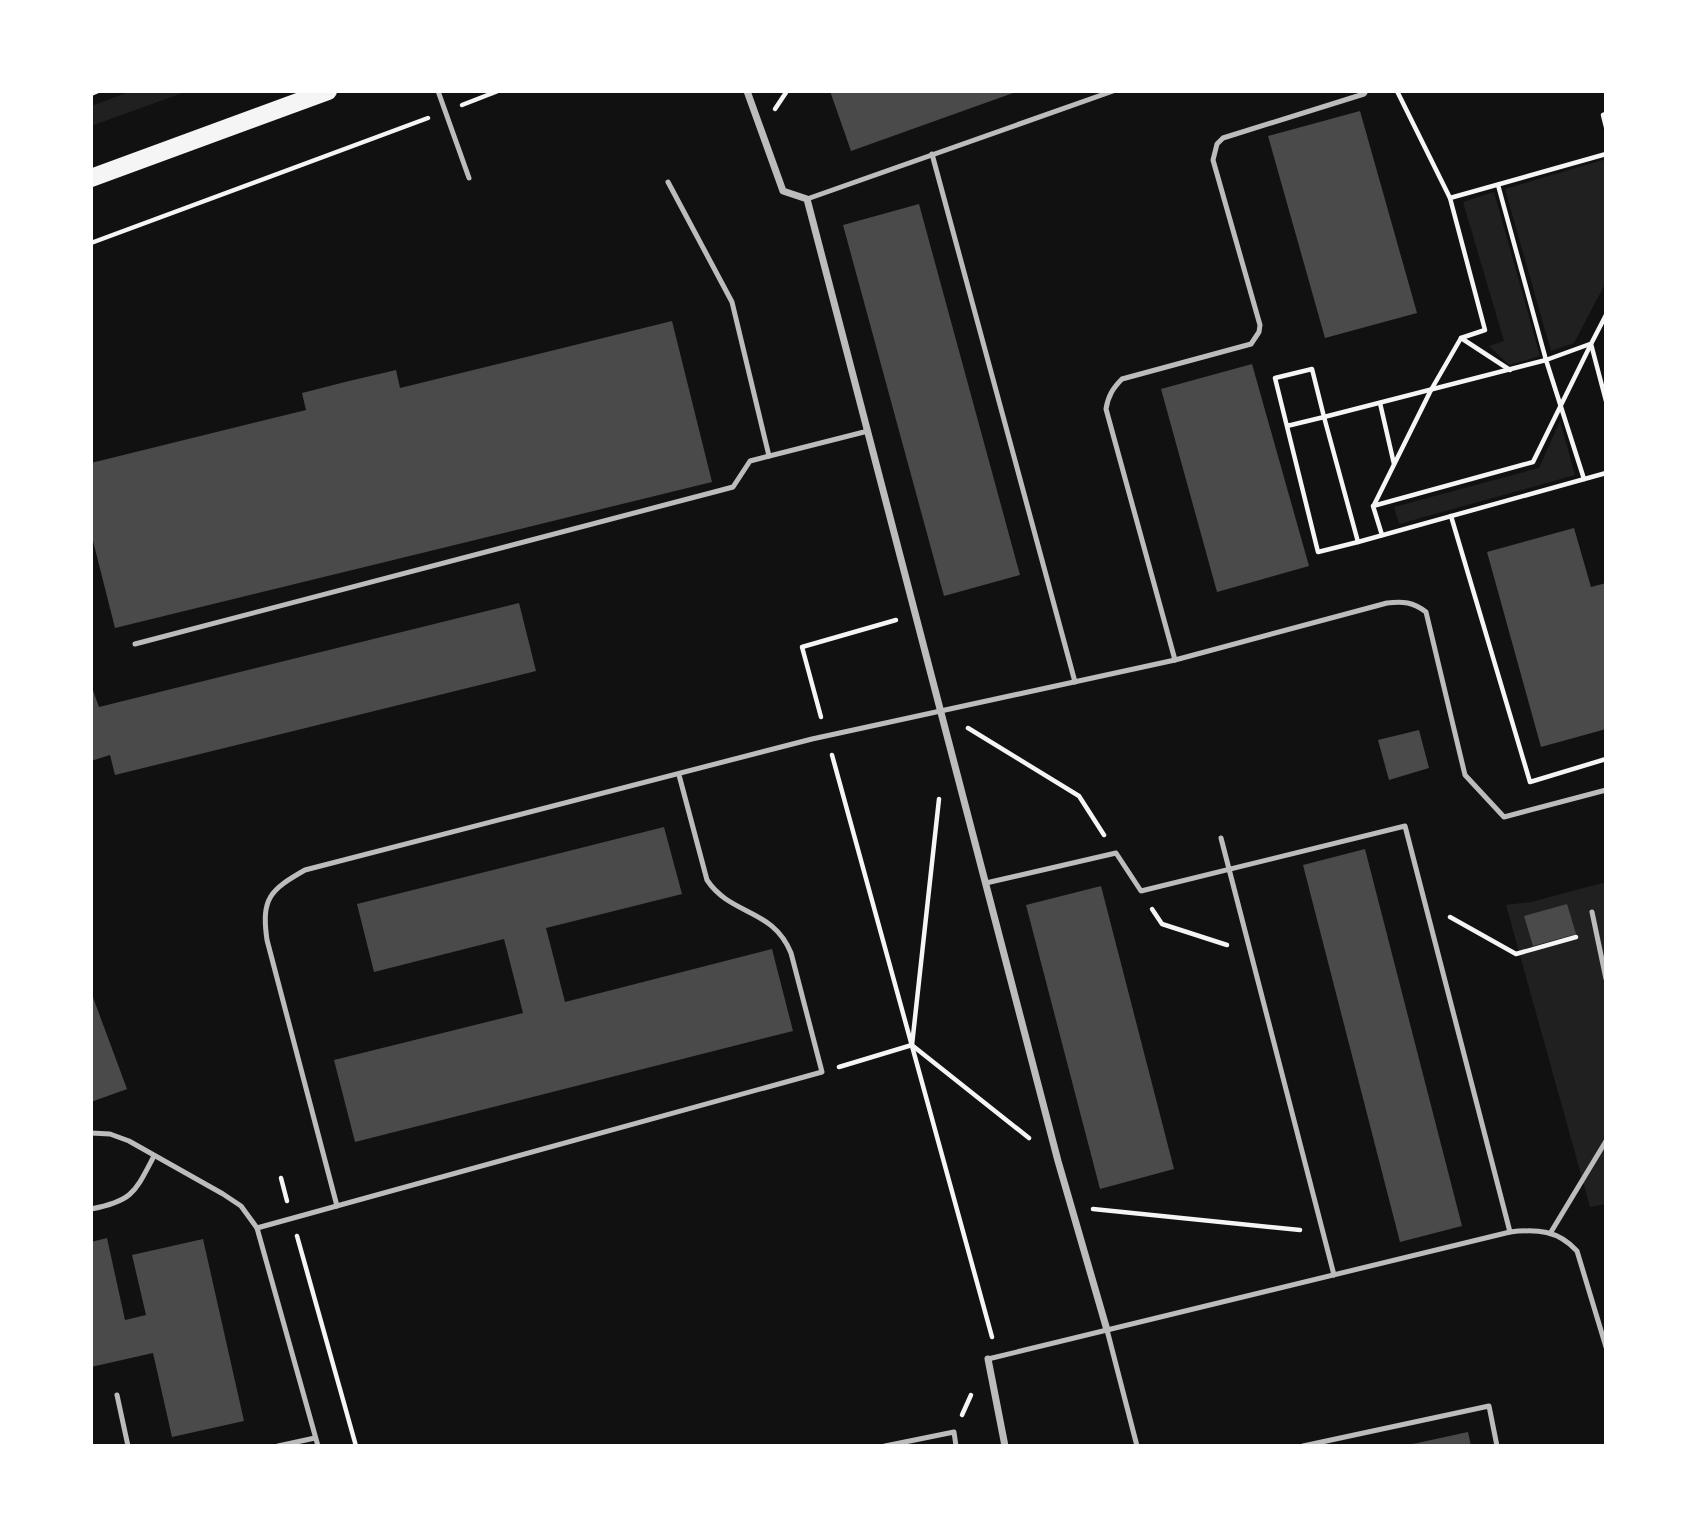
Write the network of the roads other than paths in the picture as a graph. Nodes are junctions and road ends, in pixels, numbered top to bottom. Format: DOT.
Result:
graph roads {
  1 [pos="328,91"];
  2 [pos="438,91"];
  3 [pos="747,91"];
  4 [pos="1113,91"];
  5 [pos="1366,91"];
  6 [pos="933,154"];
  7 [pos="91,178"];
  8 [pos="469,178"];
  9 [pos="668,182"];
  10 [pos="807,199"];
  11 [pos="868,431"];
  12 [pos="769,456"];
  13 [pos="135,644"];
  14 [pos="1175,660"];
  15 [pos="1075,682"];
  16 [pos="941,711"];
  17 [pos="679,775"];
  18 [pos="1606,790"];
  19 [pos="1222,838"];
  20 [pos="1230,870"];
  21 [pos="986,883"];
  22 [pos="1592,912"];
  23 [pos="1606,979"];
  24 [pos="91,1133"];
  25 [pos="1606,1141"];
  26 [pos="154,1156"];
  27 [pos="337,1206"];
  28 [pos="91,1209"];
  29 [pos="257,1227"];
  30 [pos="1510,1232"];
  31 [pos="1551,1232"];
  32 [pos="1334,1275"];
  33 [pos="1107,1330"];
  34 [pos="1606,1347"];
  35 [pos="988,1359"];
  36 [pos="117,1395"];
  37 [pos="315,1437"];
  38 [pos="128,1446"];
  39 [pos="278,1446"];
  40 [pos="318,1446"];
  41 [pos="885,1446"];
  42 [pos="956,1446"];
  43 [pos="1005,1446"];
  44 [pos="1137,1446"];
  45 [pos="1303,1446"];
  46 [pos="1497,1446"];
  1 -- 7 [label="main road"];
  2 -- 8 [label="lane"];
  3 -- 10 [label="street"];
  4 -- 6 [label="lane"];
  5 -- 14 [label="lane"];
  6 -- 10 [label="lane"];
  6 -- 15 [label="lane"];
  9 -- 12 [label="lane"];
  10 -- 11 [label="street"];
  11 -- 12 [label="lane"];
  11 -- 16 [label="street"];
  12 -- 13 [label="lane"];
  14 -- 15 [label="lane"];
  14 -- 18 [label="lane"];
  15 -- 16 [label="lane"];
  16 -- 17 [label="lane"];
  16 -- 21 [label="street"];
  17 -- 27 [label="lane"];
  17 -- 27 [label="lane"];
  19 -- 20 [label="lane"];
  20 -- 21 [label="lane"];
  20 -- 30 [label="lane"];
  20 -- 32 [label="lane"];
  21 -- 33 [label="street"];
  22 -- 23 [label="lane"];
  24 -- 26 [label="lane"];
  25 -- 31 [label="lane"];
  26 -- 28 [label="lane"];
  26 -- 29 [label="lane"];
  27 -- 29 [label="lane"];
  29 -- 37 [label="lane"];
  30 -- 31 [label="lane"];
  30 -- 32 [label="lane"];
  31 -- 34 [label="lane"];
  32 -- 33 [label="lane"];
  33 -- 35 [label="lane"];
  33 -- 44 [label="lane"];
  35 -- 43 [label="street"];
  36 -- 38 [label="lane"];
  37 -- 39 [label="lane"];
  37 -- 40 [label="lane"];
  41 -- 42 [label="lane"];
  45 -- 46 [label="lane"];
}
